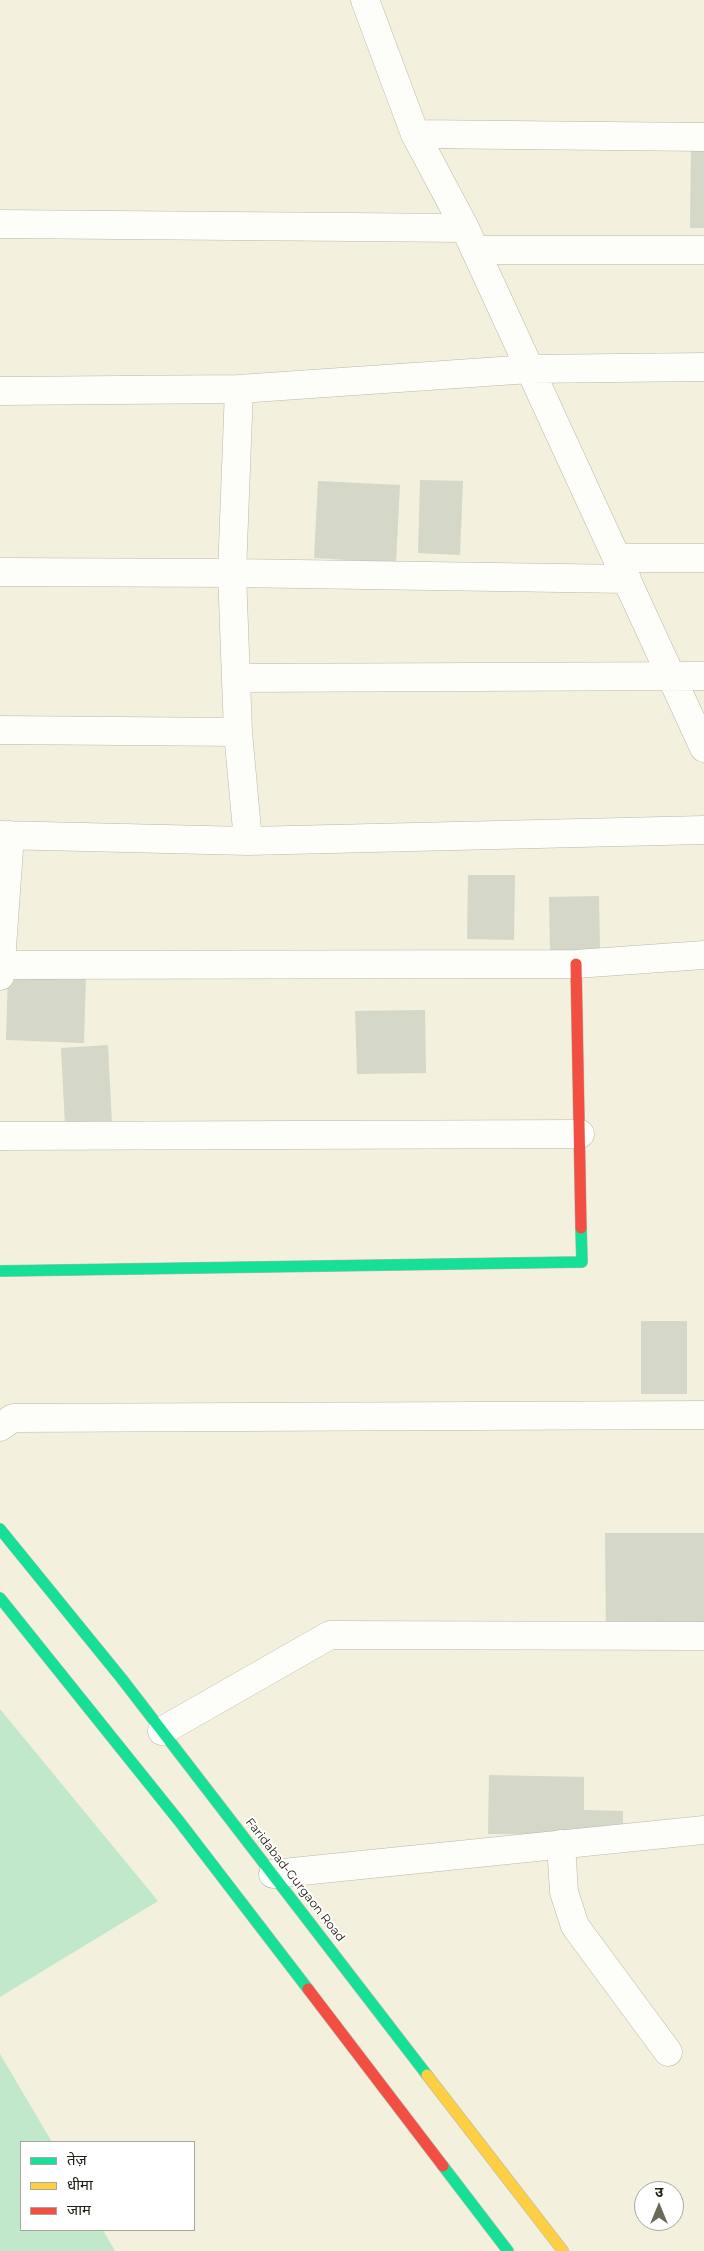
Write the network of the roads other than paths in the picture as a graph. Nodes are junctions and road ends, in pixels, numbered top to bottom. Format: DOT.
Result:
graph roads {
  1 [pos="365,0"];
  2 [pos="415,134"];
  3 [pos="704,137"];
  4 [pos="0,224"];
  5 [pos="470,239"];
  6 [pos="704,250"];
  7 [pos="704,367"];
  8 [pos="530,369"];
  9 [pos="239,389"];
  10 [pos="0,391"];
  11 [pos="704,558"];
  12 [pos="622,568"];
  13 [pos="0,572"];
  14 [pos="232,573"];
  15 [pos="704,676"];
  16 [pos="671,677"];
  17 [pos="237,678"];
  18 [pos="0,730"];
  19 [pos="238,732"];
  20 [pos="704,748"];
  21 [pos="704,830"];
  22 [pos="5,835"];
  23 [pos="248,841"];
  24 [pos="704,955"];
  25 [pos="576,964"];
  26 [pos="0,969"];
  27 [pos="580,1134"];
  28 [pos="0,1136"];
  29 [pos="0,1271"];
  30 [pos="704,1415"];
  31 [pos="0,1427"];
  32 [pos="0,1529"];
  33 [pos="0,1598"];
  34 [pos="704,1636"];
  35 [pos="162,1731"];
  36 [pos="704,1830"];
  37 [pos="562,1844"];
  38 [pos="273,1874"];
  39 [pos="668,2052"];
  40 [pos="508,2251"];
  41 [pos="563,2251"];
  1 -- 2 [label="street"];
  2 -- 3 [label="street"];
  2 -- 5 [label="street"];
  4 -- 5 [label="street"];
  5 -- 6 [label="street"];
  5 -- 8 [label="street"];
  7 -- 8 [label="street"];
  8 -- 9 [label="street"];
  8 -- 12 [label="street"];
  9 -- 10 [label="street"];
  9 -- 14 [label="street"];
  11 -- 12 [label="street"];
  12 -- 14 [label="street"];
  12 -- 16 [label="street"];
  13 -- 14 [label="street"];
  14 -- 17 [label="street"];
  15 -- 16 [label="street"];
  16 -- 17 [label="street"];
  16 -- 20 [label="street"];
  17 -- 19 [label="street"];
  18 -- 19 [label="street"];
  19 -- 23 [label="street"];
  21 -- 23 [label="street"];
  22 -- 23 [label="street"];
  22 -- 26 [label="street"];
  24 -- 25 [label="street"];
  25 -- 26 [label="street"];
  25 -- 27 [label="main road"];
  27 -- 28 [label="street"];
  27 -- 29 [label="main road"];
  30 -- 31 [label="street"];
  32 -- 35 [label="main road, Faridabad-Gurgaon Road"];
  33 -- 40 [label="main road"];
  34 -- 35 [label="street"];
  35 -- 38 [label="main road, Faridabad-Gurgaon Road"];
  36 -- 37 [label="street"];
  37 -- 38 [label="street"];
  37 -- 39 [label="street"];
  38 -- 41 [label="main road, Faridabad-Gurgaon Road"];
}
